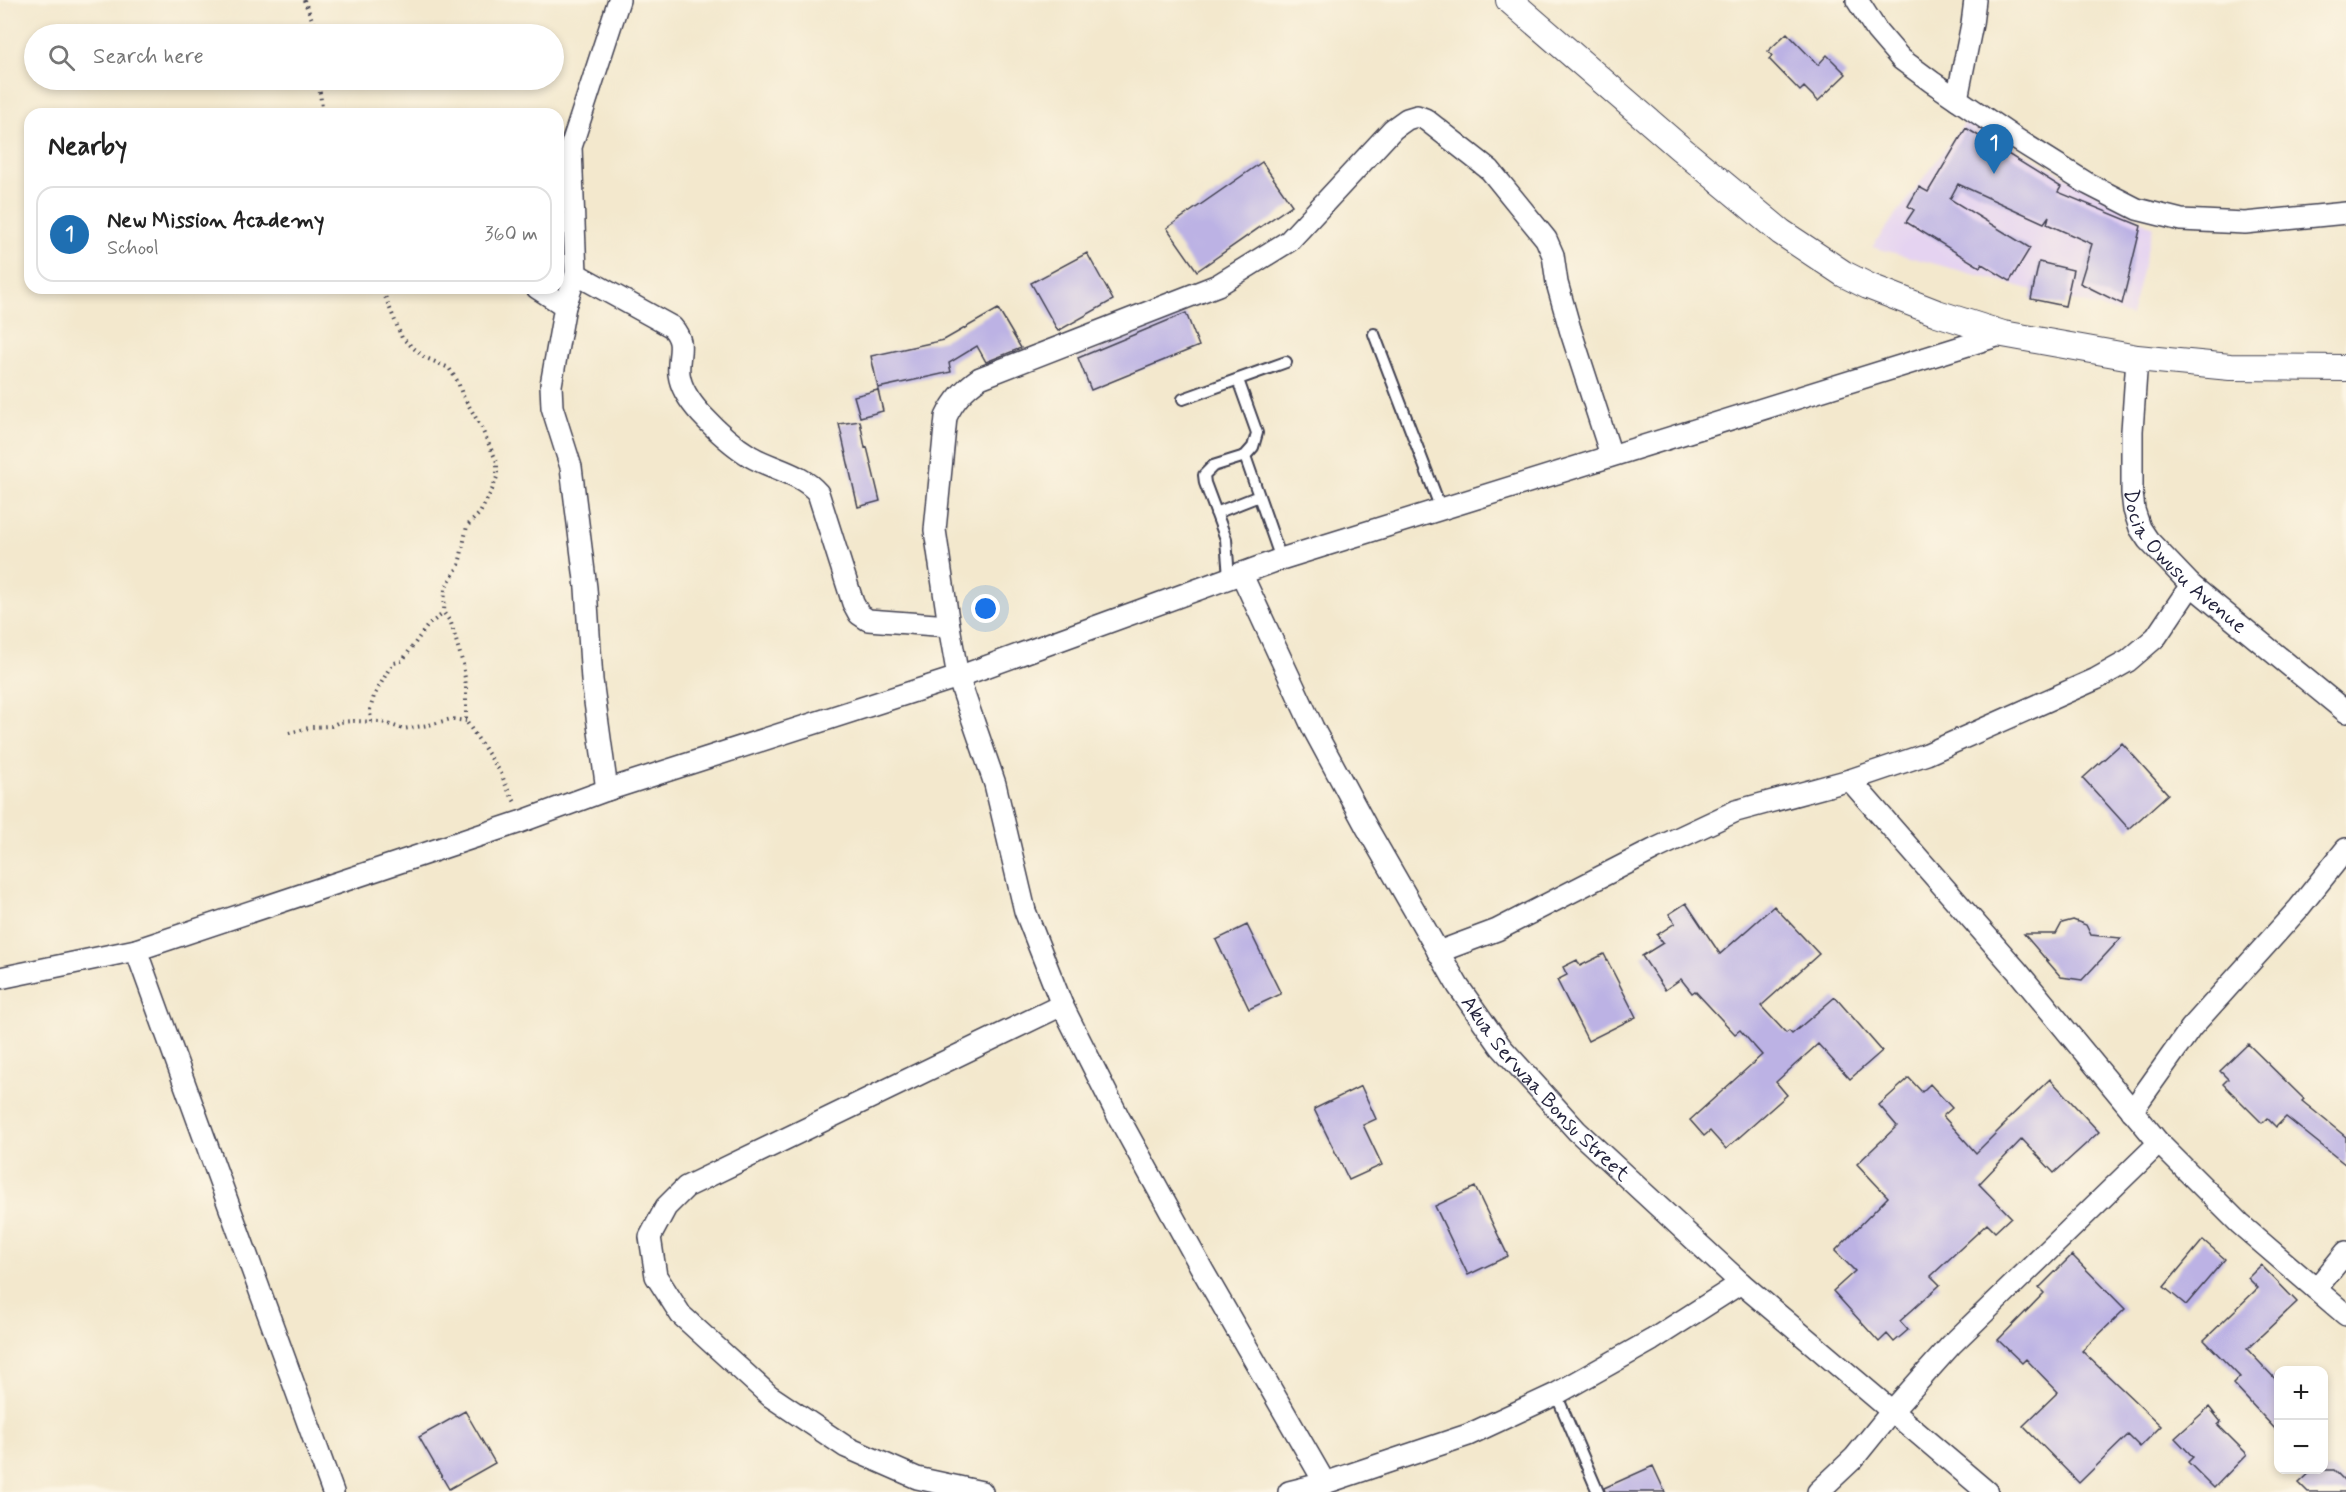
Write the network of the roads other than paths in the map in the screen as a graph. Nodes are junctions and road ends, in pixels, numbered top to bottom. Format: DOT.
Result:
graph roads {
  1 [pos="619,0"];
  2 [pos="1509,0"];
  3 [pos="1857,0"];
  4 [pos="1975,0"];
  5 [pos="1957,99"];
  6 [pos="565,151"];
  7 [pos="2346,213"];
  8 [pos="576,274"];
  9 [pos="547,294"];
  10 [pos="566,306"];
  11 [pos="1374,334"];
  12 [pos="2002,334"];
  13 [pos="2137,358"];
  14 [pos="1286,362"];
  15 [pos="2346,368"];
  16 [pos="1238,380"];
  17 [pos="1183,399"];
  18 [pos="1611,455"];
  19 [pos="1245,456"];
  20 [pos="1259,496"];
  21 [pos="1441,508"];
  22 [pos="1216,513"];
  23 [pos="1281,559"];
  24 [pos="1235,575"];
  25 [pos="2191,585"];
  26 [pos="949,626"];
  27 [pos="958,677"];
  28 [pos="2346,712"];
  29 [pos="1850,780"];
  30 [pos="607,790"];
  31 [pos="2346,849"];
  32 [pos="136,950"];
  33 [pos="1438,952"];
  34 [pos="0,978"];
  35 [pos="1062,1005"];
  36 [pos="2132,1111"];
  37 [pos="2159,1143"];
  38 [pos="2346,1252"];
  39 [pos="1741,1282"];
  40 [pos="2316,1289"];
  41 [pos="2346,1315"];
  42 [pos="1556,1394"];
  43 [pos="1892,1411"];
  44 [pos="1325,1483"];
  45 [pos="331,1491"];
  46 [pos="982,1492"];
  47 [pos="1289,1492"];
  48 [pos="1598,1492"];
  49 [pos="1818,1492"];
  50 [pos="1988,1492"];
  1 -- 6 [label="street"];
  2 -- 12 [label="street"];
  3 -- 5 [label="street"];
  4 -- 5 [label="street"];
  5 -- 7 [label="street"];
  6 -- 8 [label="street"];
  8 -- 10 [label="street"];
  8 -- 26 [label="street"];
  9 -- 10 [label="street"];
  10 -- 30 [label="street"];
  11 -- 21 [label="lane"];
  12 -- 13 [label="street"];
  12 -- 18 [label="street"];
  13 -- 15 [label="street"];
  13 -- 25 [label="street, Docia Owusu Avenue"];
  14 -- 16 [label="lane"];
  16 -- 17 [label="lane"];
  16 -- 19 [label="lane"];
  18 -- 21 [label="street"];
  18 -- 26 [label="street"];
  19 -- 20 [label="lane"];
  19 -- 22 [label="lane"];
  20 -- 22 [label="lane"];
  20 -- 23 [label="lane"];
  21 -- 23 [label="street"];
  22 -- 24 [label="lane"];
  23 -- 24 [label="street"];
  24 -- 27 [label="street"];
  24 -- 33 [label="street, Akua Serwaa Bonsu Street"];
  25 -- 28 [label="street, Docia Owusu Avenue"];
  25 -- 29 [label="street"];
  26 -- 27 [label="street"];
  27 -- 30 [label="street"];
  27 -- 35 [label="street"];
  29 -- 33 [label="street"];
  29 -- 36 [label="street"];
  30 -- 32 [label="street"];
  31 -- 36 [label="street"];
  32 -- 34 [label="street"];
  32 -- 45 [label="street"];
  33 -- 39 [label="street, Akua Serwaa Bonsu Street"];
  35 -- 44 [label="street"];
  35 -- 46 [label="street"];
  36 -- 37 [label="street"];
  37 -- 40 [label="street"];
  37 -- 43 [label="street"];
  38 -- 40 [label="street"];
  39 -- 42 [label="street"];
  39 -- 43 [label="street, Akua Serwaa Bonsu Street"];
  40 -- 41 [label="street"];
  42 -- 44 [label="street"];
  42 -- 48 [label="lane"];
  43 -- 49 [label="street"];
  43 -- 50 [label="street, Akua Serwaa Bonsu Street"];
  44 -- 47 [label="street"];
}
